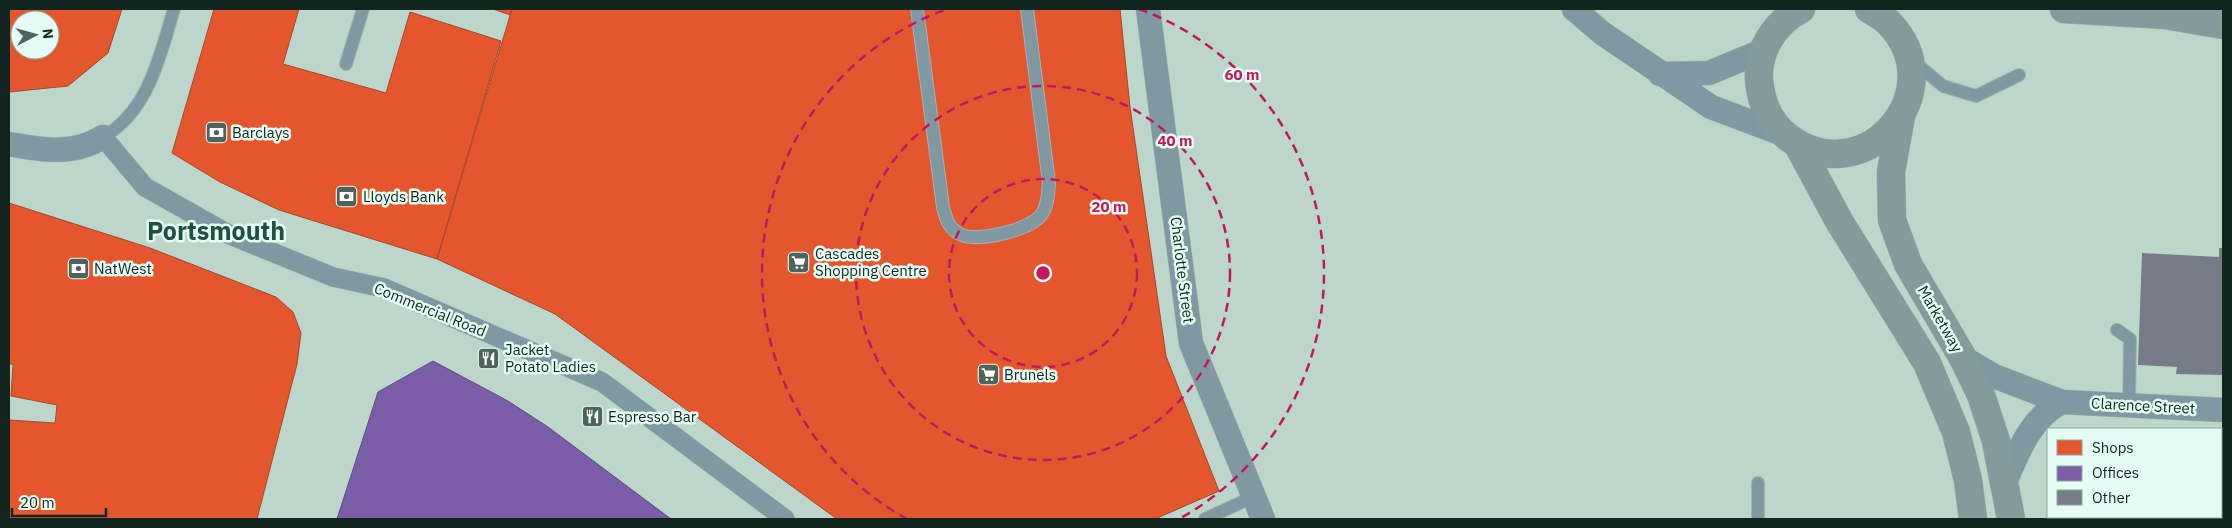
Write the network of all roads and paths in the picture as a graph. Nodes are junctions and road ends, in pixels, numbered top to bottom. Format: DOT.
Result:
graph roads {
  1 [pos="174,9"];
  2 [pos="363,9"];
  3 [pos="917,9"];
  4 [pos="1027,9"];
  5 [pos="1148,9"];
  6 [pos="1574,9"];
  7 [pos="1800,9"];
  8 [pos="1870,9"];
  9 [pos="2064,9"];
  10 [pos="2223,25"];
  11 [pos="1770,29"];
  12 [pos="1910,59"];
  13 [pos="346,64"];
  14 [pos="1660,74"];
  15 [pos="2019,74"];
  16 [pos="1901,116"];
  17 [pos="103,136"];
  18 [pos="1790,139"];
  19 [pos="9,144"];
  20 [pos="2117,330"];
  21 [pos="1963,358"];
  22 [pos="2062,402"];
  23 [pos="2129,404"];
  24 [pos="2223,410"];
  25 [pos="2004,482"];
  26 [pos="1758,483"];
  27 [pos="1253,497"];
  28 [pos="785,519"];
  29 [pos="1205,519"];
  30 [pos="1263,519"];
  31 [pos="1758,519"];
  32 [pos="1973,519"];
  33 [pos="2011,519"];
  1 -- 17 [label="lane"];
  2 -- 13 [label="lane"];
  3 -- 4 [label="lane"];
  5 -- 27 [label="street, Charlotte Street"];
  6 -- 14 [label="street"];
  7 -- 11 [label="main road"];
  8 -- 12 [label="main road"];
  9 -- 10 [label="main road"];
  11 -- 14 [label="street"];
  11 -- 18 [label="main road"];
  12 -- 15 [label="lane"];
  12 -- 16 [label="main road"];
  14 -- 18 [label="street"];
  16 -- 18 [label="main road"];
  16 -- 21 [label="main road, Marketway"];
  17 -- 19 [label="street"];
  17 -- 28 [label="street, Commercial Road"];
  18 -- 32 [label="main road"];
  20 -- 23 [label="lane"];
  21 -- 22 [label="street, Clarence Street"];
  21 -- 25 [label="main road, Marketway"];
  22 -- 23 [label="street, Clarence Street"];
  22 -- 25 [label="street"];
  23 -- 24 [label="street, Clarence Street"];
  25 -- 33 [label="main road, Marketway"];
  26 -- 31 [label="lane"];
  27 -- 29 [label="lane"];
  27 -- 30 [label="street, Charlotte Street"];
}
